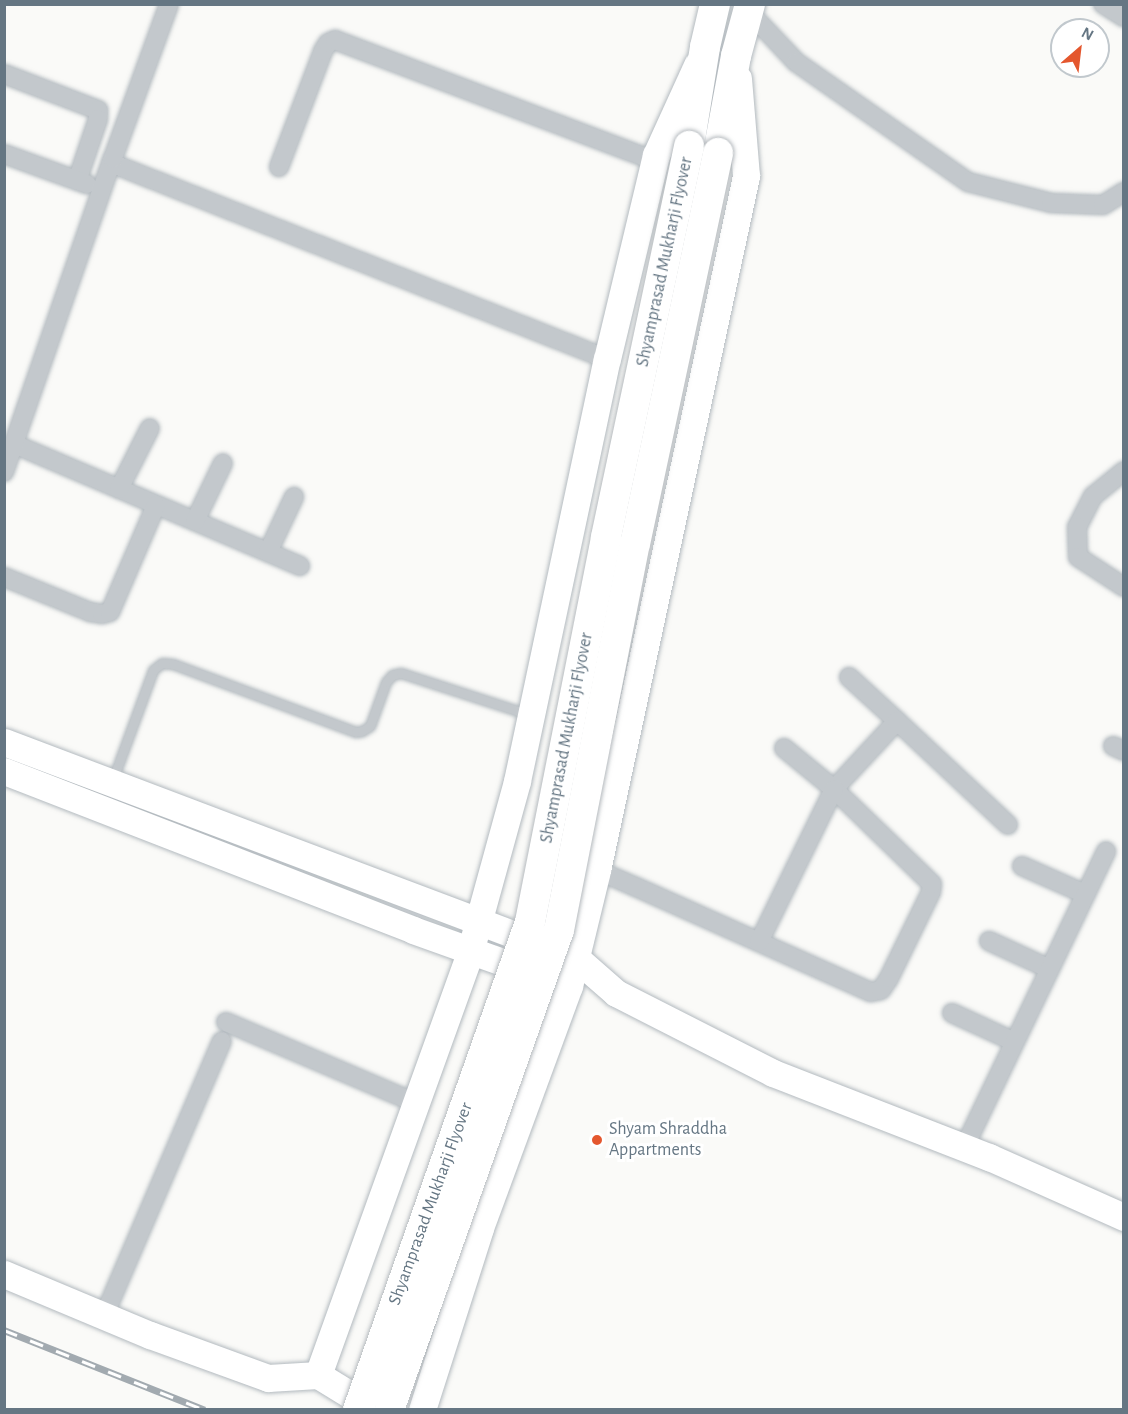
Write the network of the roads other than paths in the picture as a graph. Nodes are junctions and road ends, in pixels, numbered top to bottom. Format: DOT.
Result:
graph roads {
  1 [pos="169,4"];
  2 [pos="716,4"];
  3 [pos="1103,4"];
  4 [pos="749,8"];
  5 [pos="1124,17"];
  6 [pos="705,47"];
  7 [pos="736,56"];
  8 [pos="4,74"];
  9 [pos="4,154"];
  10 [pos="655,161"];
  11 [pos="111,163"];
  12 [pos="279,167"];
  13 [pos="77,181"];
  14 [pos="102,190"];
  15 [pos="1124,192"];
  16 [pos="607,359"];
  17 [pos="150,428"];
  18 [pos="14,444"];
  19 [pos="223,463"];
  20 [pos="1124,471"];
  21 [pos="4,472"];
  22 [pos="119,489"];
  23 [pos="294,497"];
  24 [pos="156,505"];
  25 [pos="195,521"];
  26 [pos="268,552"];
  27 [pos="300,566"];
  28 [pos="4,577"];
  29 [pos="1124,587"];
  30 [pos="849,677"];
  31 [pos="531,716"];
  32 [pos="897,721"];
  33 [pos="4,742"];
  34 [pos="784,748"];
  35 [pos="4,771"];
  36 [pos="111,784"];
  37 [pos="834,789"];
  38 [pos="1008,825"];
  39 [pos="1106,851"];
  40 [pos="1022,866"];
  41 [pos="597,870"];
  42 [pos="1085,894"];
  43 [pos="478,922"];
  44 [pos="989,941"];
  45 [pos="759,942"];
  46 [pos="470,952"];
  47 [pos="576,958"];
  48 [pos="1050,969"];
  49 [pos="569,986"];
  50 [pos="616,993"];
  51 [pos="952,1013"];
  52 [pos="226,1022"];
  53 [pos="222,1041"];
  54 [pos="1015,1042"];
  55 [pos="416,1103"];
  56 [pos="964,1148"];
  57 [pos="1124,1217"];
  58 [pos="4,1274"];
  59 [pos="104,1316"];
  60 [pos="318,1375"];
  61 [pos="358,1410"];
  62 [pos="375,1410"];
  63 [pos="389,1410"];
  64 [pos="422,1410"];
  1 -- 11 [label="street"];
  2 -- 6 [label="main road, Shyamprasad Mukharji Flyover"];
  3 -- 5 [label="street"];
  4 -- 7 [label="main road, Shyamprasad Mukharji Flyover"];
  4 -- 15 [label="street"];
  6 -- 10 [label="street"];
  6 -- 61 [label="main road, Shyamprasad Mukharji Flyover, bridge"];
  7 -- 41 [label="street"];
  7 -- 63 [label="main road, Shyamprasad Mukharji Flyover, bridge"];
  8 -- 13 [label="street"];
  9 -- 13 [label="street"];
  10 -- 12 [label="street"];
  10 -- 16 [label="street"];
  11 -- 14 [label="street"];
  11 -- 16 [label="street"];
  13 -- 14 [label="street"];
  14 -- 18 [label="street"];
  16 -- 31 [label="street"];
  17 -- 22 [label="street"];
  18 -- 21 [label="street"];
  18 -- 22 [label="street"];
  19 -- 25 [label="street"];
  20 -- 29 [label="street"];
  22 -- 24 [label="street"];
  23 -- 26 [label="street"];
  24 -- 25 [label="street"];
  24 -- 28 [label="street"];
  25 -- 26 [label="street"];
  26 -- 27 [label="street"];
  30 -- 32 [label="street"];
  31 -- 36 [label="lane"];
  31 -- 43 [label="street"];
  32 -- 37 [label="street"];
  32 -- 38 [label="street"];
  33 -- 36 [label="street"];
  34 -- 37 [label="street"];
  35 -- 46 [label="street"];
  36 -- 43 [label="street"];
  37 -- 45 [label="street"];
  37 -- 45 [label="street"];
  39 -- 42 [label="street"];
  40 -- 42 [label="street"];
  41 -- 45 [label="street"];
  41 -- 47 [label="street"];
  42 -- 48 [label="street"];
  43 -- 46 [label="street"];
  43 -- 47 [label="street"];
  44 -- 48 [label="street"];
  46 -- 49 [label="street"];
  46 -- 55 [label="street"];
  47 -- 49 [label="street"];
  47 -- 50 [label="street"];
  48 -- 54 [label="street"];
  49 -- 50 [label="street"];
  49 -- 64 [label="street"];
  50 -- 56 [label="street"];
  51 -- 54 [label="street"];
  52 -- 55 [label="street"];
  53 -- 59 [label="street"];
  54 -- 56 [label="street"];
  55 -- 60 [label="street"];
  56 -- 57 [label="street"];
  58 -- 59 [label="street"];
  59 -- 60 [label="street"];
  60 -- 62 [label="street"];
}
